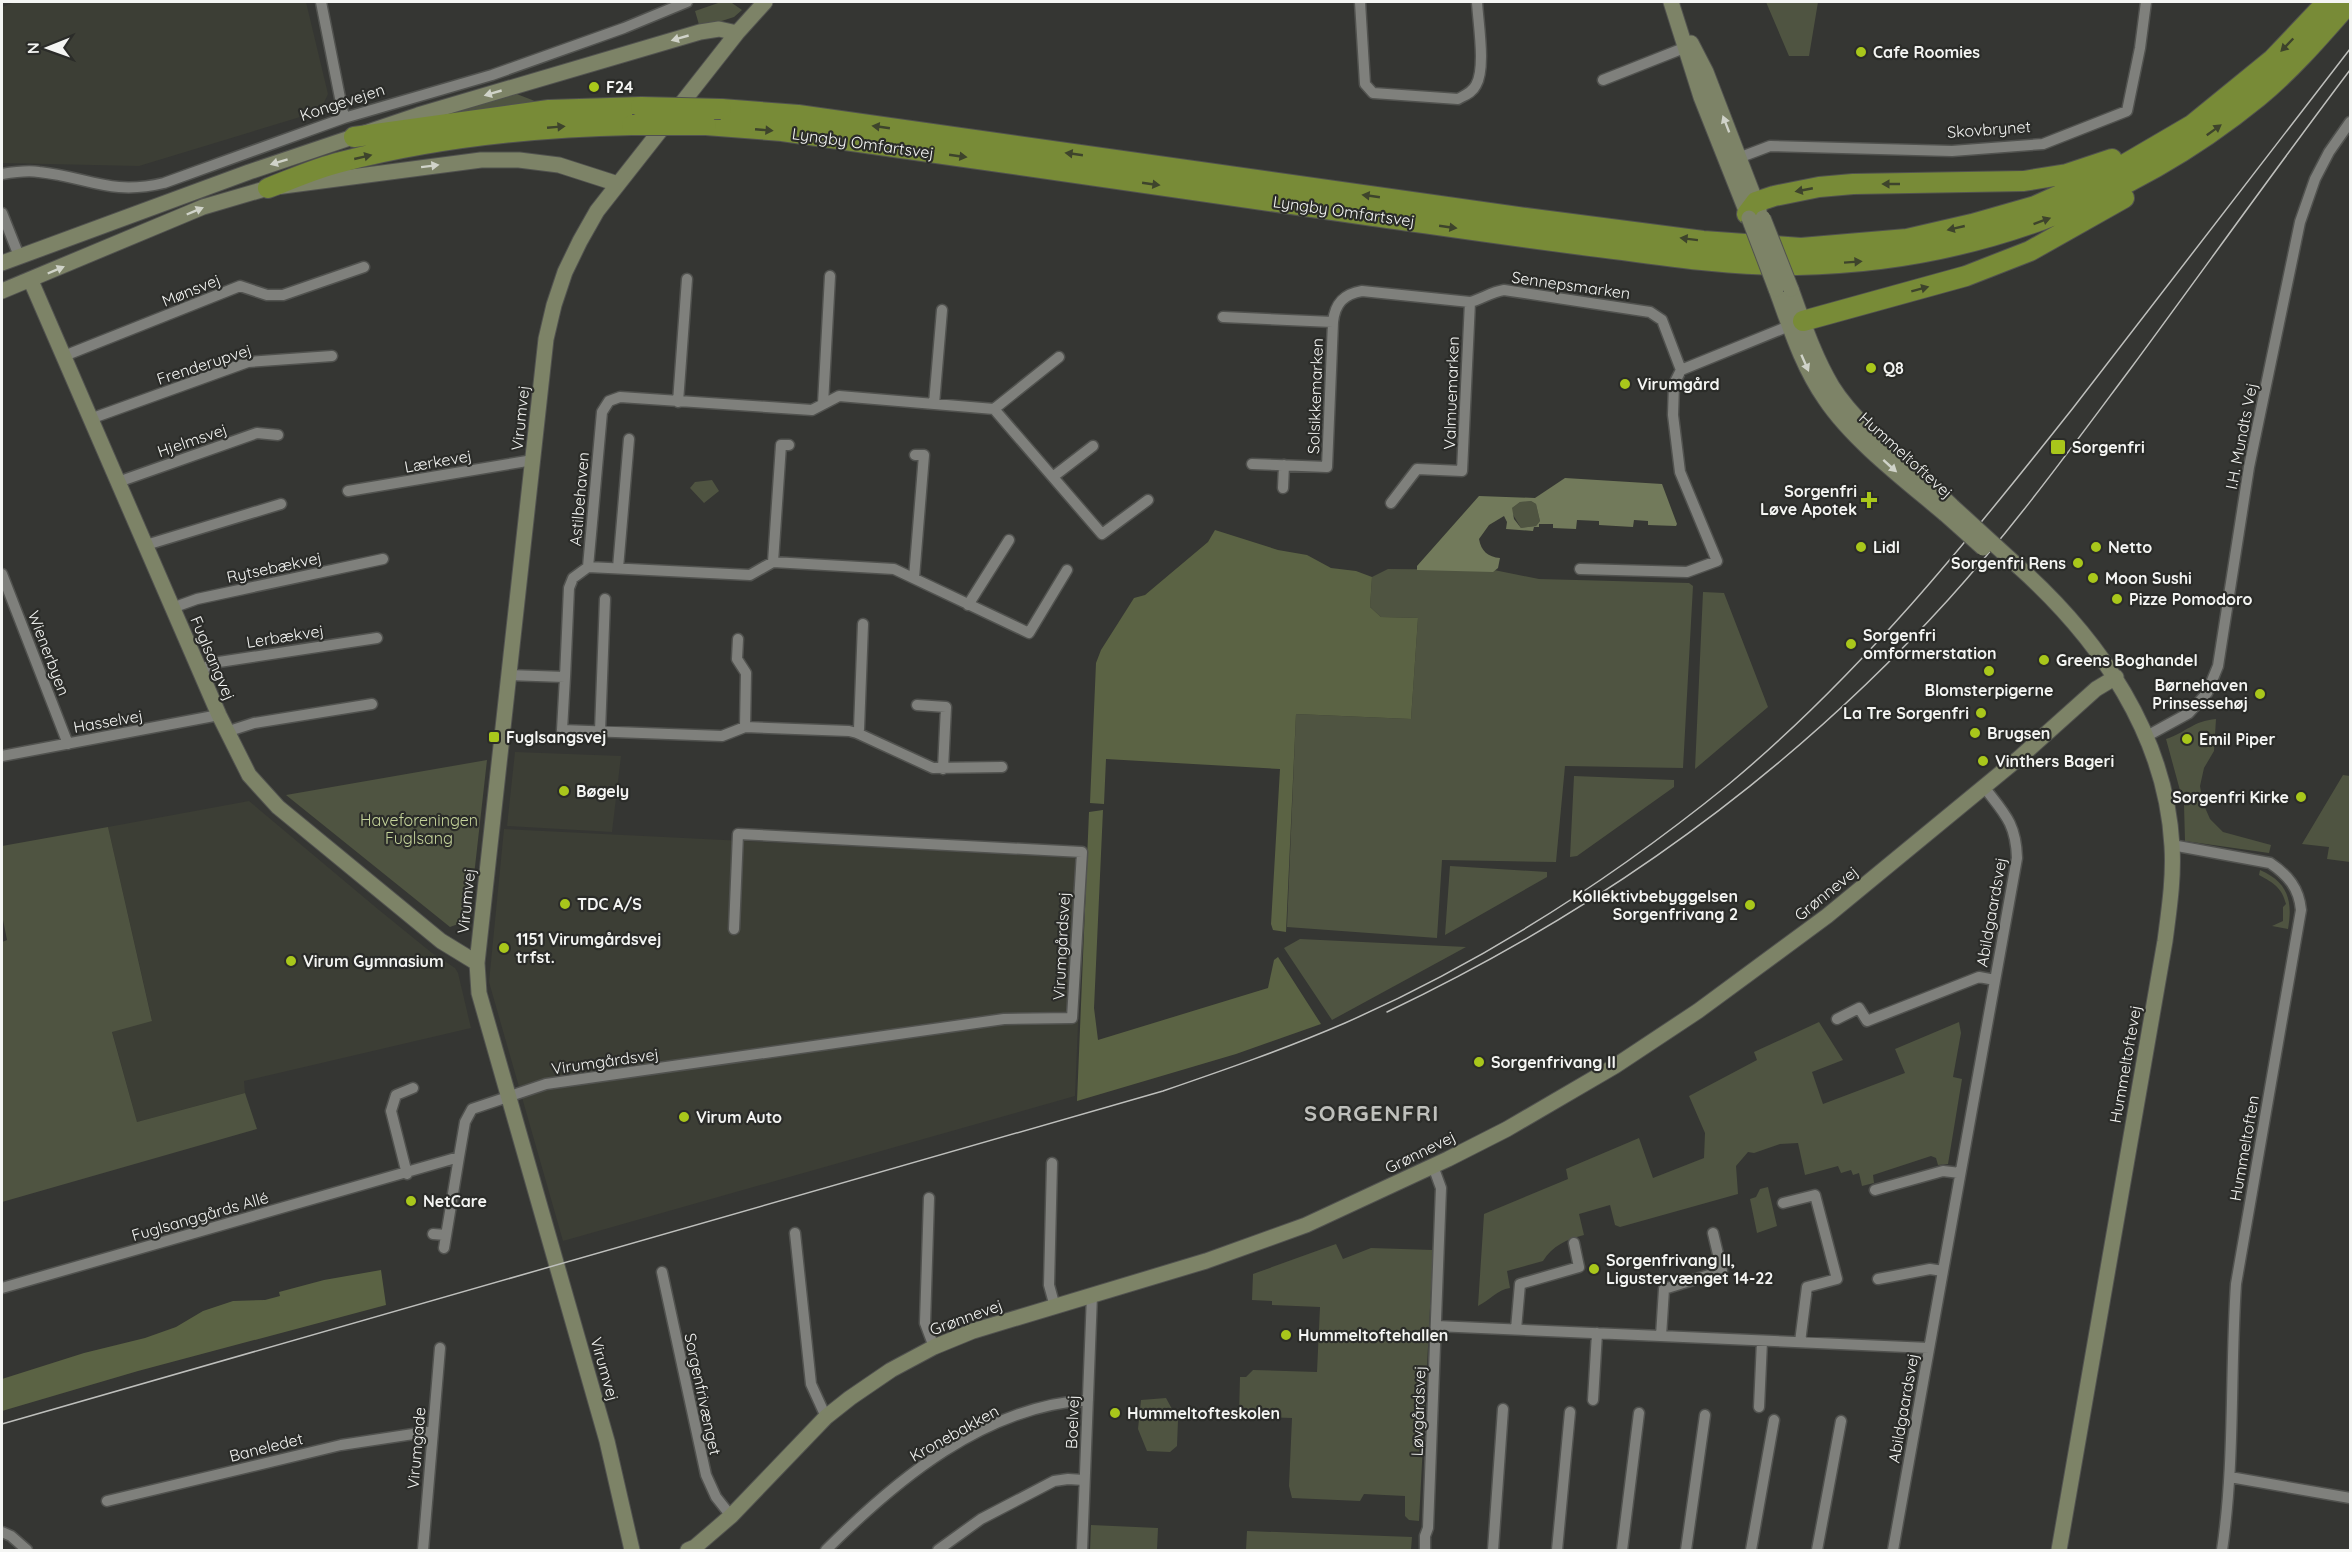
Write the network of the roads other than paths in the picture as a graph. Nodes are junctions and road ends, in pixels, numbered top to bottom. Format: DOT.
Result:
graph roads {
  1 [pos="321,2"];
  2 [pos="687,2"];
  3 [pos="765,2"];
  4 [pos="1360,2"];
  5 [pos="1477,2"];
  6 [pos="1671,2"];
  7 [pos="2146,2"];
  8 [pos="2327,2"];
  9 [pos="2350,2"];
  10 [pos="737,33"];
  11 [pos="1689,46"];
  12 [pos="1604,80"];
  13 [pos="344,118"];
  14 [pos="2350,122"];
  15 [pos="2192,125"];
  16 [pos="354,137"];
  17 [pos="2174,158"];
  18 [pos="1733,160"];
  19 [pos="2,174"];
  20 [pos="618,184"];
  21 [pos="268,188"];
  22 [pos="2,213"];
  23 [pos="1754,213"];
  24 [pos="19,256"];
  25 [pos="2,263"];
  26 [pos="364,267"];
  27 [pos="830,276"];
  28 [pos="687,279"];
  29 [pos="31,281"];
  30 [pos="2,291"];
  31 [pos="1470,302"];
  32 [pos="942,310"];
  33 [pos="1223,317"];
  34 [pos="1334,322"];
  35 [pos="1796,324"];
  36 [pos="64,356"];
  37 [pos="332,356"];
  38 [pos="1059,357"];
  39 [pos="1680,370"];
  40 [pos="678,402"];
  41 [pos="824,404"];
  42 [pos="934,404"];
  43 [pos="994,409"];
  44 [pos="90,419"];
  45 [pos="278,435"];
  46 [pos="629,439"];
  47 [pos="789,445"];
  48 [pos="1093,446"];
  49 [pos="915,455"];
  50 [pos="533,460"];
  51 [pos="1252,464"];
  52 [pos="1284,465"];
  53 [pos="1054,476"];
  54 [pos="118,482"];
  55 [pos="1283,488"];
  56 [pos="348,491"];
  57 [pos="1148,500"];
  58 [pos="1391,502"];
  59 [pos="281,504"];
  60 [pos="1009,540"];
  61 [pos="146,545"];
  62 [pos="383,559"];
  63 [pos="773,562"];
  64 [pos="588,567"];
  65 [pos="618,568"];
  66 [pos="1580,569"];
  67 [pos="1067,570"];
  68 [pos="2,574"];
  69 [pos="914,578"];
  70 [pos="606,599"];
  71 [pos="968,605"];
  72 [pos="172,608"];
  73 [pos="863,624"];
  74 [pos="377,638"];
  75 [pos="738,639"];
  76 [pos="200,670"];
  77 [pos="508,675"];
  78 [pos="565,677"];
  79 [pos="2116,677"];
  80 [pos="372,704"];
  81 [pos="917,705"];
  82 [pos="219,716"];
  83 [pos="745,727"];
  84 [pos="600,731"];
  85 [pos="226,732"];
  86 [pos="857,732"];
  87 [pos="2147,736"];
  88 [pos="68,744"];
  89 [pos="2,756"];
  90 [pos="1002,767"];
  91 [pos="943,769"];
  92 [pos="1984,787"];
  93 [pos="2172,845"];
  94 [pos="734,929"];
  95 [pos="477,963"];
  96 [pos="1995,980"];
  97 [pos="1837,1019"];
  98 [pos="413,1088"];
  99 [pos="507,1096"];
  100 [pos="459,1157"];
  101 [pos="1052,1163"];
  102 [pos="1433,1166"];
  103 [pos="1960,1173"];
  104 [pos="406,1174"];
  105 [pos="1875,1190"];
  106 [pos="929,1198"];
  107 [pos="1783,1203"];
  108 [pos="795,1233"];
  109 [pos="1713,1233"];
  110 [pos="433,1234"];
  111 [pos="446,1235"];
  112 [pos="1574,1243"];
  113 [pos="444,1248"];
  114 [pos="1943,1271"];
  115 [pos="662,1272"];
  116 [pos="1878,1280"];
  117 [pos="2,1288"];
  118 [pos="1092,1295"];
  119 [pos="1054,1306"];
  120 [pos="1436,1326"];
  121 [pos="1516,1329"];
  122 [pos="1597,1333"];
  123 [pos="1661,1336"];
  124 [pos="1762,1341"];
  125 [pos="1800,1342"];
  126 [pos="934,1347"];
  127 [pos="440,1348"];
  128 [pos="1929,1348"];
  129 [pos="1088,1400"];
  130 [pos="1593,1400"];
  131 [pos="1760,1407"];
  132 [pos="1503,1409"];
  133 [pos="1570,1412"];
  134 [pos="1639,1413"];
  135 [pos="1705,1415"];
  136 [pos="826,1417"];
  137 [pos="1774,1420"];
  138 [pos="1841,1421"];
  139 [pos="433,1431"];
  140 [pos="2230,1477"];
  141 [pos="1084,1480"];
  142 [pos="2350,1498"];
  143 [pos="107,1501"];
  144 [pos="731,1516"];
  145 [pos="2,1532"];
  146 [pos="27,1551"];
  147 [pos="423,1551"];
  148 [pos="632,1551"];
  149 [pos="688,1551"];
  150 [pos="826,1551"];
  151 [pos="938,1551"];
  152 [pos="1082,1551"];
  153 [pos="1425,1551"];
  154 [pos="1493,1551"];
  155 [pos="1557,1551"];
  156 [pos="1622,1551"];
  157 [pos="1686,1551"];
  158 [pos="1751,1551"];
  159 [pos="1817,1551"];
  160 [pos="1893,1551"];
  161 [pos="2059,1551"];
  162 [pos="2222,1551"];
  1 -- 13 [label="street"];
  2 -- 13 [label="street, Kongevejen"];
  3 -- 10 [label="street"];
  4 -- 5 [label="street"];
  6 -- 11 [label="street"];
  7 -- 18 [label="street, Skovbrynet"];
  8 -- 15 [label="highway, Lyngby Omfartsvej, one-way"];
  17 -- 9 [label="highway, Lyngby Omfartsvej, one-way"];
  10 -- 16 [label="street, one-way"];
  10 -- 20 [label="street"];
  11 -- 12 [label="street"];
  11 -- 18 [label="street"];
  13 -- 19 [label="street, Kongevejen"];
  14 -- 87 [label="street, I.H. Mundts Vej"];
  15 -- 16 [label="highway, Lyngby Omfartsvej, one-way, bridge"];
  15 -- 23 [label="highway, one-way"];
  16 -- 24 [label="street, one-way"];
  21 -- 17 [label="highway, Lyngby Omfartsvej, one-way, bridge"];
  35 -- 17 [label="highway, one-way"];
  18 -- 23 [label="street"];
  21 -- 20 [label="street, one-way"];
  20 -- 50 [label="street, Virumvej"];
  29 -- 21 [label="street, one-way"];
  22 -- 24 [label="street"];
  23 -- 35 [label="street, Hummeltoftevej, bridge"];
  24 -- 25 [label="street"];
  26 -- 36 [label="street, Mønsvej"];
  27 -- 41 [label="street"];
  28 -- 40 [label="street"];
  29 -- 30 [label="street"];
  29 -- 36 [label="street, Fuglsangvej"];
  31 -- 34 [label="street, Sennepsmarken"];
  31 -- 39 [label="street, Sennepsmarken"];
  31 -- 58 [label="street, Valmuemarken"];
  32 -- 42 [label="street"];
  33 -- 34 [label="street, Solsikkemarken"];
  34 -- 52 [label="street, Solsikkemarken"];
  35 -- 39 [label="street"];
  35 -- 79 [label="street, Hummeltoftevej, bridge"];
  36 -- 44 [label="street, Fuglsangvej"];
  37 -- 44 [label="street, Frenderupvej"];
  38 -- 43 [label="street"];
  39 -- 66 [label="street"];
  40 -- 41 [label="street, Astilbehaven"];
  40 -- 64 [label="street, Astilbehaven"];
  41 -- 42 [label="street, Astilbehaven"];
  42 -- 43 [label="street, Astilbehaven"];
  43 -- 53 [label="street"];
  44 -- 54 [label="street, Fuglsangvej"];
  45 -- 54 [label="street, Hjelmsvej"];
  46 -- 65 [label="street"];
  47 -- 63 [label="street"];
  48 -- 53 [label="street"];
  49 -- 69 [label="street"];
  50 -- 56 [label="street, Lærkevej"];
  50 -- 77 [label="street, Virumvej"];
  51 -- 52 [label="street, Solsikkemarken"];
  52 -- 55 [label="street, Solsikkemarken"];
  53 -- 57 [label="street"];
  54 -- 61 [label="street, Fuglsangvej"];
  59 -- 61 [label="street"];
  60 -- 71 [label="street"];
  61 -- 72 [label="street, Fuglsangvej"];
  62 -- 72 [label="street, Rytsebækvej"];
  63 -- 65 [label="street"];
  63 -- 69 [label="street"];
  64 -- 65 [label="street"];
  64 -- 78 [label="street, Astilbehaven"];
  67 -- 71 [label="street"];
  68 -- 88 [label="street, Wienerbyen"];
  69 -- 71 [label="street"];
  70 -- 84 [label="street"];
  72 -- 76 [label="street, Fuglsangvej"];
  73 -- 86 [label="street"];
  74 -- 76 [label="street, Lerbækvej"];
  75 -- 83 [label="street"];
  76 -- 82 [label="street, Fuglsangvej"];
  77 -- 78 [label="street"];
  77 -- 95 [label="street, Virumvej"];
  78 -- 84 [label="street, Astilbehaven"];
  79 -- 87 [label="street, Hummeltoftevej"];
  79 -- 92 [label="street, Grønnevej"];
  80 -- 85 [label="street"];
  81 -- 91 [label="street"];
  82 -- 85 [label="street, Fuglsangvej"];
  82 -- 88 [label="street, Hasselvej"];
  83 -- 84 [label="street"];
  83 -- 86 [label="street"];
  85 -- 95 [label="street, Fuglsangvej"];
  86 -- 91 [label="street"];
  87 -- 93 [label="street, Hummeltoftevej"];
  88 -- 89 [label="street, Hasselvej"];
  90 -- 91 [label="street"];
  92 -- 96 [label="street, Abildgaardsvej"];
  92 -- 102 [label="street, Grønnevej"];
  93 -- 140 [label="street, Hummeltoften"];
  93 -- 161 [label="street, Hummeltoftevej"];
  94 -- 99 [label="street, Virumgårdsvej"];
  95 -- 99 [label="street, Virumvej"];
  96 -- 97 [label="street, Abildgaardsvej"];
  96 -- 103 [label="street, Abildgaardsvej"];
  98 -- 104 [label="street"];
  99 -- 100 [label="street"];
  99 -- 148 [label="street, Virumvej"];
  100 -- 104 [label="street, Fuglsanggårds Allé"];
  100 -- 111 [label="street"];
  101 -- 119 [label="street"];
  102 -- 118 [label="street, Grønnevej"];
  102 -- 120 [label="street, Løvgårdsvej"];
  103 -- 105 [label="street"];
  103 -- 114 [label="street, Abildgaardsvej"];
  104 -- 117 [label="street, Fuglsanggårds Allé"];
  106 -- 126 [label="street"];
  107 -- 125 [label="street"];
  108 -- 136 [label="street"];
  109 -- 123 [label="street"];
  110 -- 111 [label="street"];
  111 -- 113 [label="street"];
  112 -- 121 [label="street"];
  114 -- 116 [label="street"];
  114 -- 128 [label="street, Abildgaardsvej"];
  115 -- 144 [label="street, Sorgenfrivænget"];
  118 -- 119 [label="street, Grønnevej"];
  118 -- 129 [label="street, Boelvej"];
  119 -- 126 [label="street, Grønnevej"];
  120 -- 121 [label="street"];
  120 -- 153 [label="street, Løvgårdsvej"];
  121 -- 122 [label="street"];
  122 -- 123 [label="street"];
  122 -- 130 [label="street"];
  123 -- 124 [label="street"];
  124 -- 125 [label="street"];
  124 -- 131 [label="street"];
  125 -- 128 [label="street"];
  126 -- 136 [label="street, Grønnevej"];
  127 -- 139 [label="street, Virumgade"];
  128 -- 160 [label="street, Abildgaardsvej"];
  129 -- 141 [label="street, Boelvej"];
  129 -- 150 [label="street, Kronebakken"];
  132 -- 154 [label="street"];
  133 -- 155 [label="street"];
  134 -- 156 [label="street"];
  135 -- 157 [label="street"];
  136 -- 144 [label="street, Grønnevej"];
  137 -- 158 [label="street"];
  138 -- 159 [label="street"];
  139 -- 143 [label="street, Baneledet"];
  139 -- 147 [label="street, Virumgade"];
  140 -- 142 [label="street"];
  140 -- 162 [label="street, Hummeltoften"];
  141 -- 151 [label="street"];
  141 -- 152 [label="street, Boelvej"];
  144 -- 149 [label="street, Grønnevej"];
  145 -- 146 [label="street"];
}
